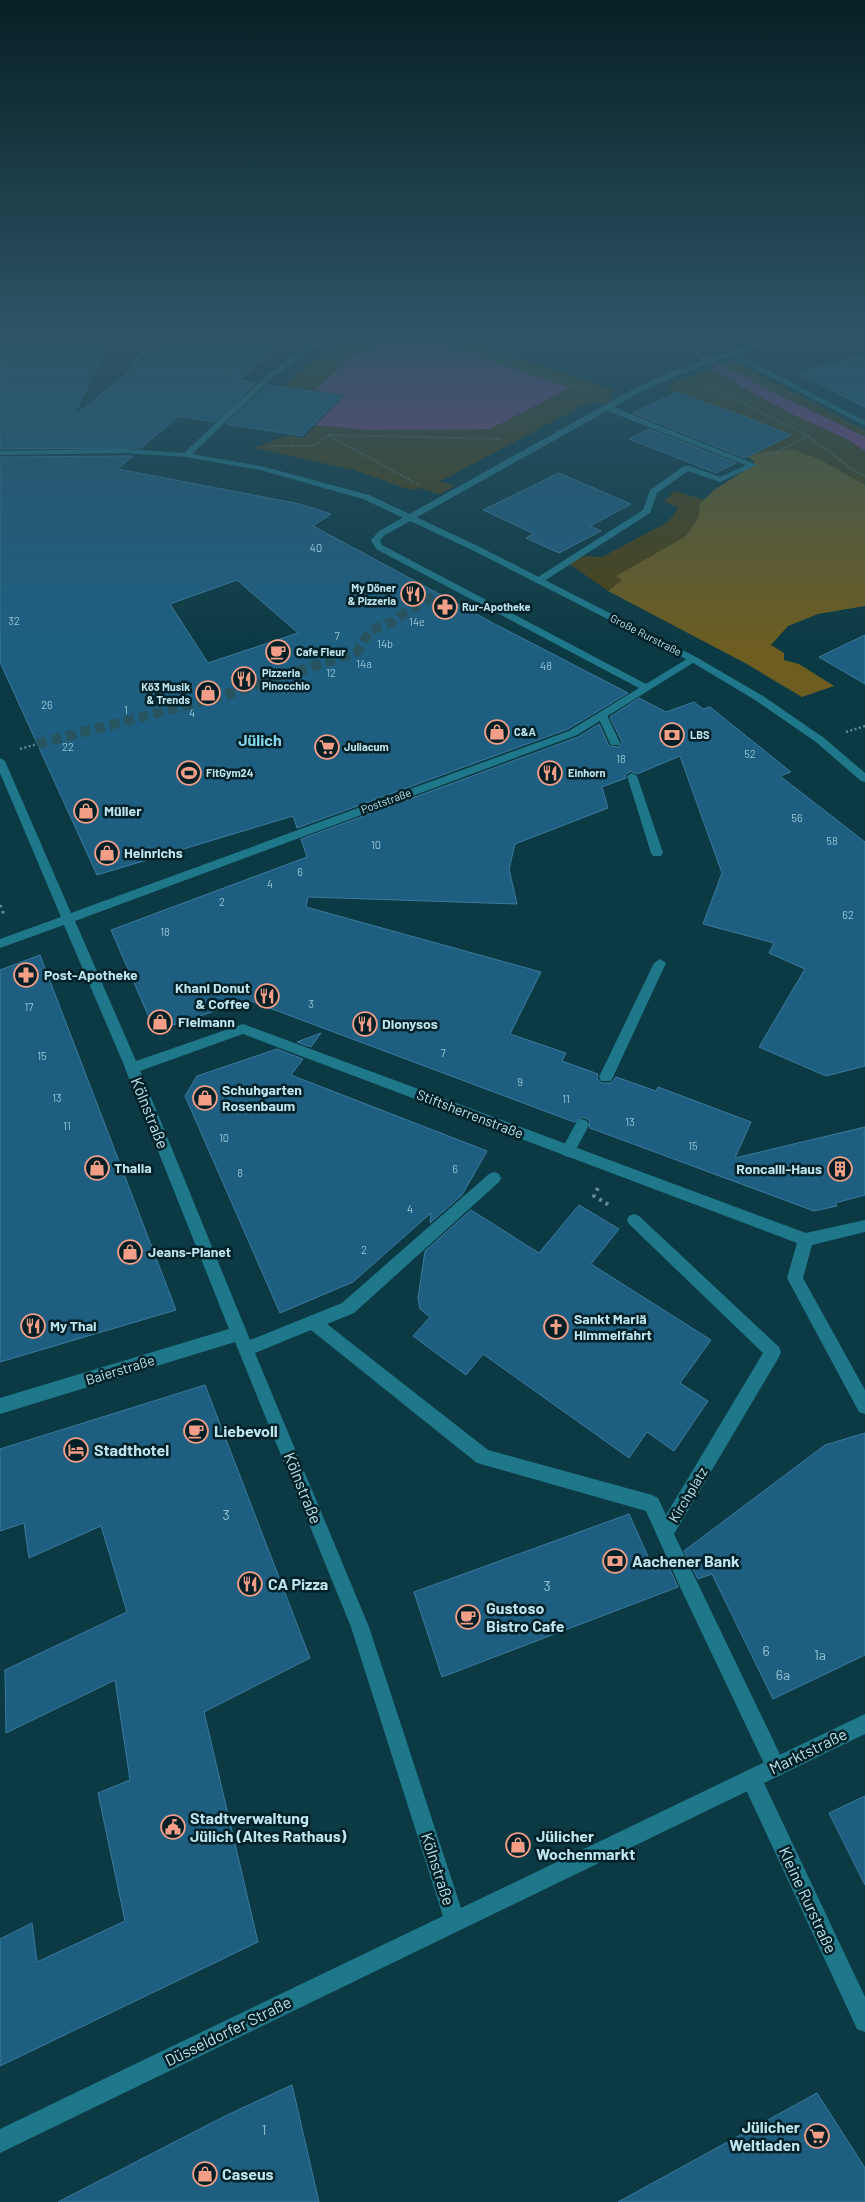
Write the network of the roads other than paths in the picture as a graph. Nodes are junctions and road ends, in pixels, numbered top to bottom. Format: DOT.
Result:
graph roads {
  1 [pos="200,442"];
  2 [pos="547,442"];
  3 [pos="694,442"];
  4 [pos="0,453"];
  5 [pos="186,455"];
  6 [pos="411,517"];
  7 [pos="538,581"];
  8 [pos="692,659"];
  9 [pos="647,688"];
  10 [pos="602,715"];
  11 [pos="615,742"];
  12 [pos="0,761"];
  13 [pos="632,776"];
  14 [pos="865,779"];
  15 [pos="657,853"];
  16 [pos="67,918"];
  17 [pos="0,944"];
  18 [pos="660,963"];
  19 [pos="132,1068"];
  20 [pos="606,1077"];
  21 [pos="582,1125"];
  22 [pos="568,1151"];
  23 [pos="494,1178"];
  24 [pos="634,1220"];
  25 [pos="865,1226"];
  26 [pos="806,1240"];
  27 [pos="314,1322"];
  28 [pos="243,1341"];
  29 [pos="0,1406"];
  30 [pos="865,1406"];
  31 [pos="665,1534"];
  32 [pos="865,1724"];
  33 [pos="776,1767"];
  34 [pos="751,1779"];
  35 [pos="455,1921"];
  36 [pos="865,2021"];
  37 [pos="0,2141"];
  1 -- 5 [label="street"];
  2 -- 6 [label="street"];
  3 -- 7 [label="street"];
  4 -- 5 [label="street, Große Rurstraße"];
  5 -- 6 [label="street, Große Rurstraße"];
  6 -- 7 [label="street, Große Rurstraße"];
  6 -- 9 [label="street"];
  7 -- 8 [label="street, Große Rurstraße"];
  8 -- 9 [label="street, Poststraße"];
  8 -- 14 [label="street, Große Rurstraße"];
  9 -- 10 [label="street, Poststraße"];
  10 -- 11 [label="street"];
  10 -- 16 [label="street, Poststraße"];
  12 -- 16 [label="street, Kölnstraße"];
  13 -- 15 [label="street"];
  16 -- 17 [label="street, Poststraße"];
  16 -- 19 [label="street, Kölnstraße"];
  18 -- 20 [label="street"];
  19 -- 22 [label="street, Stiftsherrenstraße"];
  19 -- 28 [label="street, Kölnstraße"];
  21 -- 22 [label="street"];
  22 -- 26 [label="street, Stiftsherrenstraße"];
  23 -- 27 [label="street"];
  24 -- 31 [label="street, Kirchplatz"];
  25 -- 26 [label="street"];
  26 -- 30 [label="street"];
  27 -- 28 [label="street"];
  27 -- 31 [label="street, Kirchplatz"];
  28 -- 29 [label="street, Baierstraße"];
  28 -- 35 [label="street, Kölnstraße"];
  31 -- 33 [label="street"];
  32 -- 33 [label="street, Marktstraße"];
  33 -- 34 [label="street, Marktstraße"];
  34 -- 35 [label="street, Kölnstraße"];
  34 -- 36 [label="street, Kleine Rurstraße"];
  35 -- 37 [label="street, Düsseldorfer Straße"];
}
